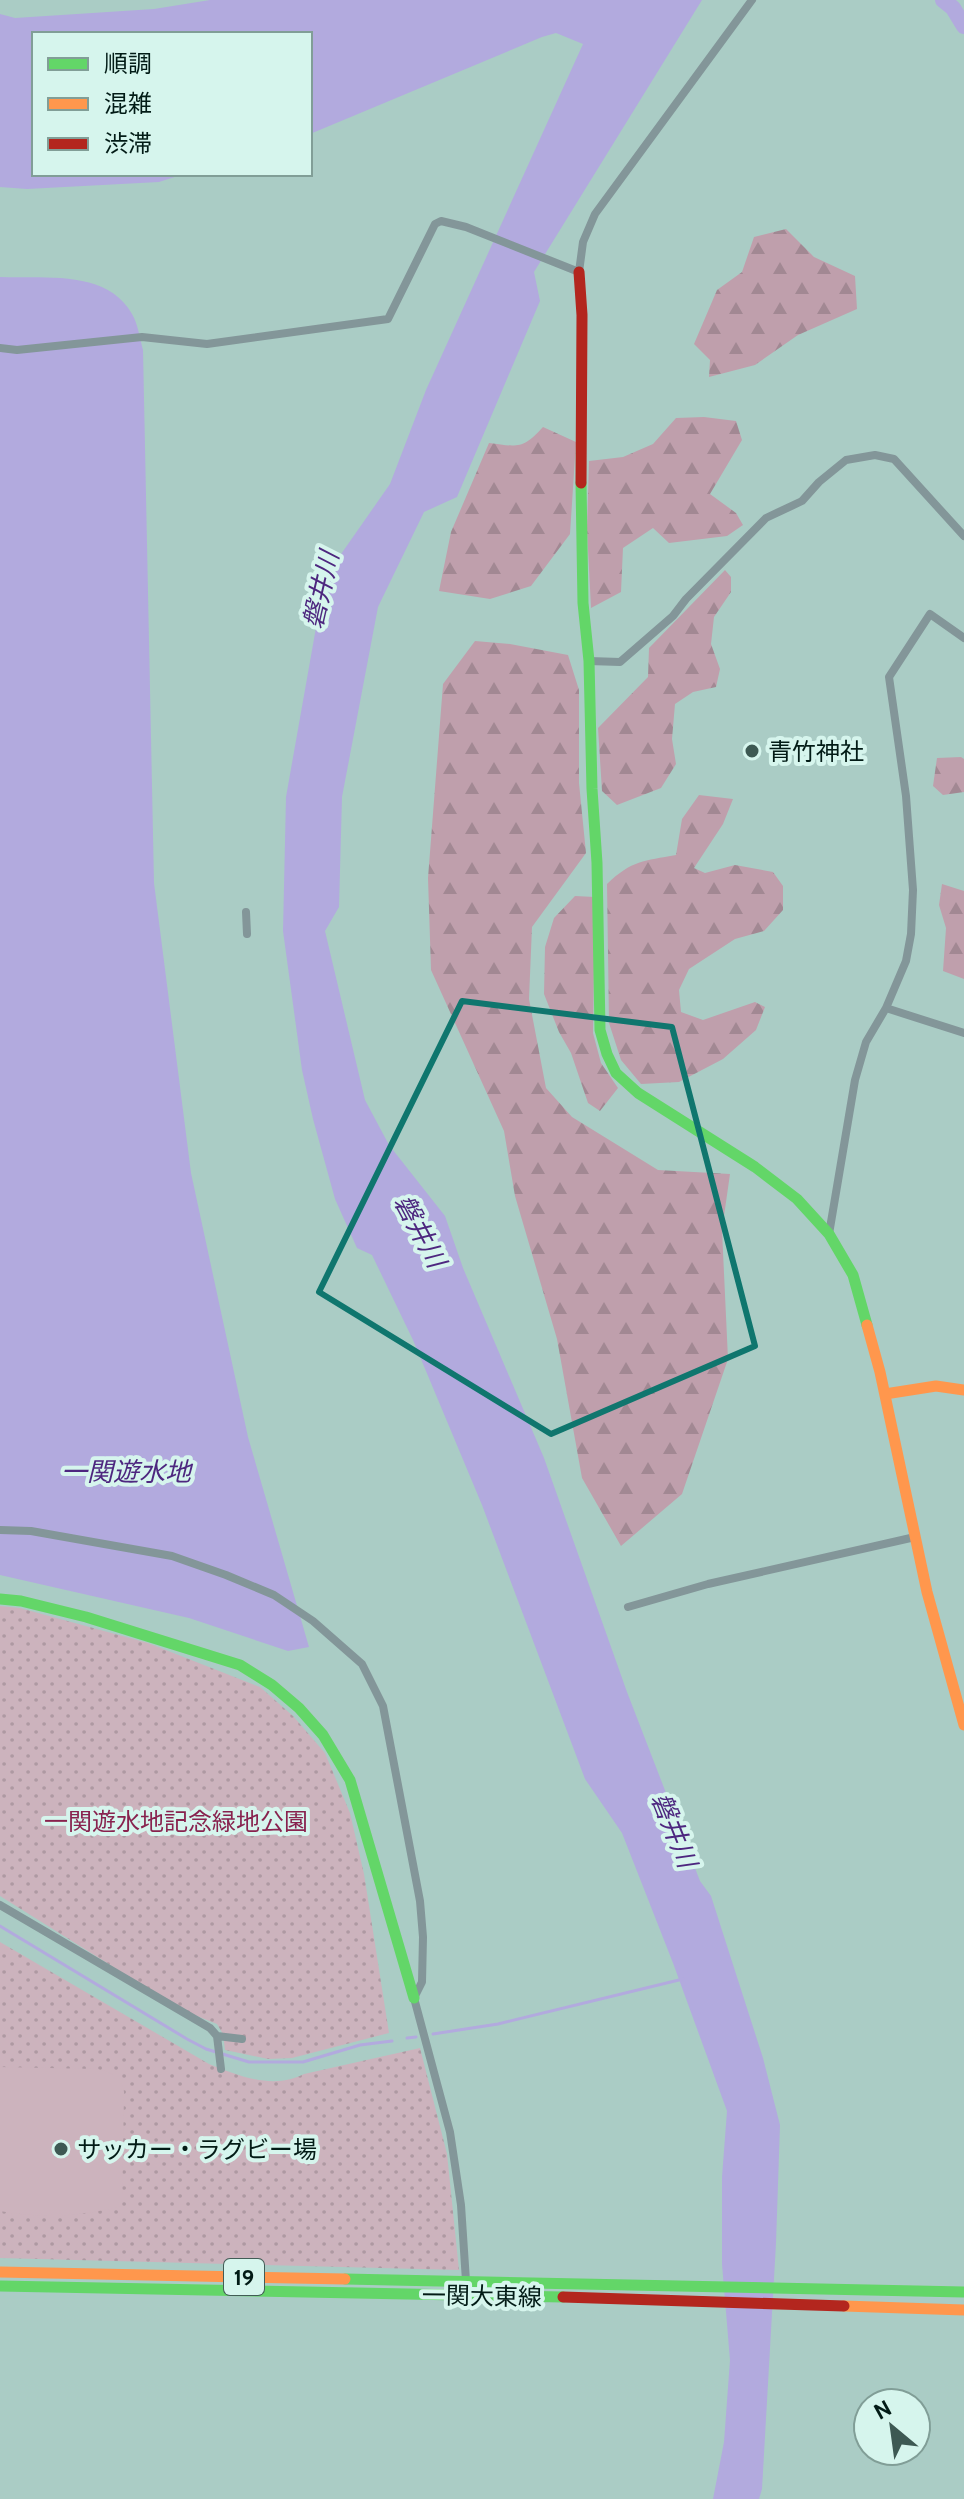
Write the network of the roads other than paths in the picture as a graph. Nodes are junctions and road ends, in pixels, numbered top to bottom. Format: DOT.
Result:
graph roads {
  1 [pos="752,0"];
  2 [pos="574,270"];
  3 [pos="0,348"];
  4 [pos="964,536"];
  5 [pos="964,638"];
  6 [pos="589,661"];
  7 [pos="246,912"];
  8 [pos="247,934"];
  9 [pos="886,1008"];
  10 [pos="964,1033"];
  11 [pos="829,1234"];
  12 [pos="964,1390"];
  13 [pos="885,1394"];
  14 [pos="0,1530"];
  15 [pos="915,1537"];
  16 [pos="0,1599"];
  17 [pos="628,1607"];
  18 [pos="964,1725"];
  19 [pos="0,1905"];
  20 [pos="414,1998"];
  21 [pos="217,2036"];
  22 [pos="242,2039"];
  23 [pos="221,2069"];
  24 [pos="0,2272"];
  25 [pos="466,2281"];
  26 [pos="0,2286"];
  27 [pos="964,2292"];
  28 [pos="964,2310"];
  1 -- 2 [label="street"];
  2 -- 3 [label="street"];
  2 -- 6 [label="street"];
  4 -- 6 [label="street"];
  5 -- 9 [label="street"];
  6 -- 11 [label="street"];
  7 -- 8 [label="street"];
  9 -- 10 [label="street"];
  9 -- 11 [label="street"];
  11 -- 13 [label="street"];
  12 -- 13 [label="street"];
  13 -- 15 [label="street"];
  14 -- 20 [label="street"];
  15 -- 17 [label="street"];
  15 -- 18 [label="street"];
  16 -- 20 [label="street"];
  19 -- 21 [label="street"];
  20 -- 25 [label="street"];
  21 -- 22 [label="street"];
  21 -- 23 [label="street"];
  24 -- 25 [label="street, 一関大東線 / 19"];
  25 -- 27 [label="street, 一関大東線 / 19"];
  26 -- 28 [label="street, 一関大東線 / 19"];
}
